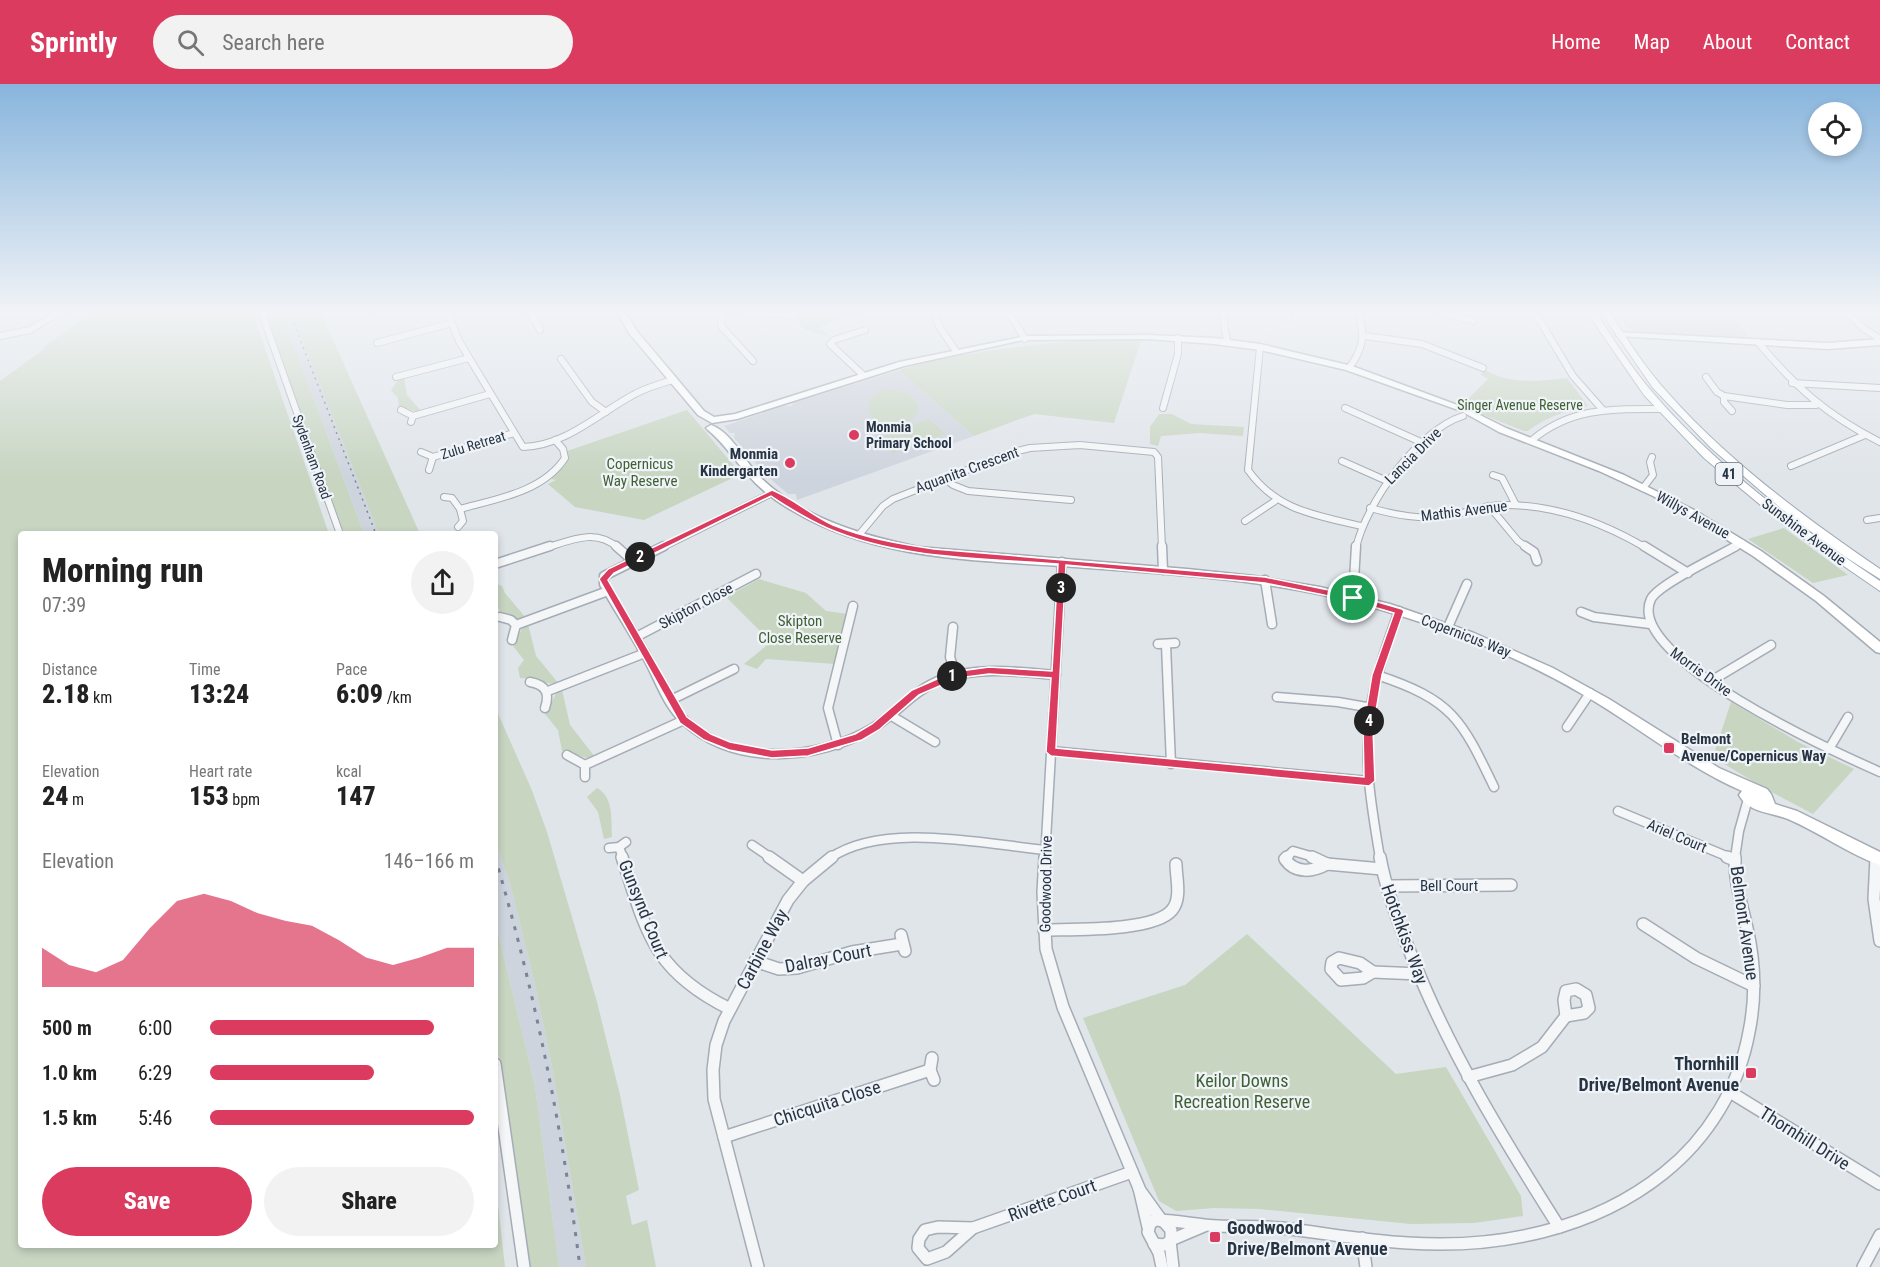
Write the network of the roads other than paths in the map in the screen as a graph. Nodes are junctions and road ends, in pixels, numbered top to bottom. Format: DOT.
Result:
graph roads {
  1 [pos="281,366"];
  2 [pos="441,366"];
  3 [pos="474,366"];
  4 [pos="566,366"];
  5 [pos="661,366"];
  6 [pos="854,366"];
  7 [pos="897,366"];
  8 [pos="1174,366"];
  9 [pos="1258,366"];
  10 [pos="1341,366"];
  11 [pos="1477,366"];
  12 [pos="1567,366"];
  13 [pos="1626,366"];
  14 [pos="1642,366"];
  15 [pos="1778,366"];
  16 [pos="1349,368"];
  17 [pos="1484,369"];
  18 [pos="389,374"];
  19 [pos="1647,374"];
  20 [pos="863,375"];
  21 [pos="1706,377"];
  22 [pos="673,380"];
  23 [pos="1792,383"];
  24 [pos="1880,388"];
  25 [pos="490,394"];
  26 [pos="1724,396"];
  27 [pos="1816,405"];
  28 [pos="1658,406"];
  29 [pos="1162,408"];
  30 [pos="1345,408"];
  31 [pos="1602,409"];
  32 [pos="401,410"];
  33 [pos="606,412"];
  34 [pos="1733,412"];
  35 [pos="1458,413"];
  36 [pos="713,424"];
  37 [pos="514,433"];
  38 [pos="1865,435"];
  39 [pos="555,440"];
  40 [pos="1532,440"];
  41 [pos="1880,442"];
  42 [pos="1424,443"];
  43 [pos="421,452"];
  44 [pos="1652,455"];
  45 [pos="433,458"];
  46 [pos="1342,461"];
  47 [pos="1790,464"];
  48 [pos="429,470"];
  49 [pos="1493,475"];
  50 [pos="944,478"];
  51 [pos="1387,481"];
  52 [pos="1643,488"];
  53 [pos="772,493"];
  54 [pos="444,497"];
  55 [pos="1071,500"];
  56 [pos="1275,501"];
  57 [pos="1516,505"];
  58 [pos="1489,506"];
  59 [pos="1370,508"];
  60 [pos="460,509"];
  61 [pos="1880,518"];
  62 [pos="1245,522"];
  63 [pos="1867,522"];
  64 [pos="1361,526"];
  65 [pos="458,527"];
  66 [pos="339,531"];
  67 [pos="858,536"];
  68 [pos="1742,543"];
  69 [pos="633,561"];
  70 [pos="1537,561"];
  71 [pos="1062,562"];
  72 [pos="498,563"];
  73 [pos="1163,570"];
  74 [pos="1688,573"];
  75 [pos="756,574"];
  76 [pos="1880,575"];
  77 [pos="1265,580"];
  78 [pos="1467,584"];
  79 [pos="1880,587"];
  80 [pos="608,591"];
  81 [pos="1353,598"];
  82 [pos="853,606"];
  83 [pos="1399,611"];
  84 [pos="1581,612"];
  85 [pos="500,617"];
  86 [pos="1272,624"];
  87 [pos="1650,624"];
  88 [pos="516,625"];
  89 [pos="953,627"];
  90 [pos="1448,627"];
  91 [pos="636,637"];
  92 [pos="512,640"];
  93 [pos="1166,644"];
  94 [pos="1771,645"];
  95 [pos="1880,649"];
  96 [pos="645,653"];
  97 [pos="734,669"];
  98 [pos="956,675"];
  99 [pos="1056,675"];
  100 [pos="1377,675"];
  101 [pos="1711,681"];
  102 [pos="530,682"];
  103 [pos="548,691"];
  104 [pos="1590,693"];
  105 [pos="1277,697"];
  106 [pos="671,700"];
  107 [pos="545,708"];
  108 [pos="1372,708"];
  109 [pos="890,716"];
  110 [pos="1848,717"];
  111 [pos="684,720"];
  112 [pos="1567,727"];
  113 [pos="935,743"];
  114 [pos="838,745"];
  115 [pos="1829,749"];
  116 [pos="1051,752"];
  117 [pos="567,754"];
  118 [pos="1171,764"];
  119 [pos="585,765"];
  120 [pos="1880,772"];
  121 [pos="585,777"];
  122 [pos="1369,781"];
  123 [pos="1494,787"];
  124 [pos="1756,799"];
  125 [pos="1618,811"];
  126 [pos="1743,821"];
  127 [pos="752,845"];
  128 [pos="618,846"];
  129 [pos="1046,850"];
  130 [pos="1878,858"];
  131 [pos="1735,860"];
  132 [pos="1176,864"];
  133 [pos="1327,864"];
  134 [pos="1382,869"];
  135 [pos="803,881"];
  136 [pos="1510,885"];
  137 [pos="1387,886"];
  138 [pos="1643,924"];
  139 [pos="1044,930"];
  140 [pos="1880,941"];
  141 [pos="903,944"];
  142 [pos="755,961"];
  143 [pos="1373,972"];
  144 [pos="1419,974"];
  145 [pos="1754,986"];
  146 [pos="730,1009"];
  147 [pos="1566,1016"];
  148 [pos="932,1069"];
  149 [pos="1468,1077"];
  150 [pos="498,1083"];
  151 [pos="1730,1092"];
  152 [pos="724,1137"];
  153 [pos="1132,1172"];
  154 [pos="1880,1184"];
  155 [pos="1139,1188"];
  156 [pos="1163,1221"];
  157 [pos="1208,1225"];
  158 [pos="1148,1227"];
  159 [pos="1559,1227"];
  160 [pos="973,1228"];
  161 [pos="1880,1235"];
  162 [pos="1362,1238"];
  163 [pos="1170,1240"];
  164 [pos="1154,1244"];
  165 [pos="524,1267"];
  166 [pos="758,1267"];
  167 [pos="1162,1267"];
  168 [pos="1173,1267"];
  169 [pos="1366,1267"];
  170 [pos="1863,1267"];
  1 -- 66 [label="street, Sydenham Road"];
  2 -- 18 [label="street"];
  3 -- 25 [label="street"];
  4 -- 33 [label="street"];
  5 -- 22 [label="street"];
  6 -- 20 [label="street"];
  7 -- 20 [label="street, Willys Avenue"];
  8 -- 29 [label="street"];
  9 -- 56 [label="street"];
  10 -- 16 [label="street, Willys Avenue"];
  11 -- 17 [label="street"];
  12 -- 31 [label="street"];
  13 -- 28 [label="main road, Sunshine Avenue / 41"];
  14 -- 19 [label="main road, Sunshine Avenue / 41"];
  15 -- 23 [label="street"];
  16 -- 35 [label="street, Willys Avenue"];
  19 -- 28 [label="main road"];
  19 -- 76 [label="main road, Sunshine Avenue / 41"];
  20 -- 36 [label="street, Willys Avenue"];
  21 -- 26 [label="street"];
  22 -- 33 [label="street"];
  22 -- 36 [label="street"];
  23 -- 24 [label="street"];
  23 -- 27 [label="street"];
  25 -- 32 [label="street"];
  25 -- 37 [label="street"];
  26 -- 27 [label="street"];
  26 -- 34 [label="street"];
  27 -- 38 [label="street"];
  28 -- 31 [label="street"];
  28 -- 79 [label="main road, Sunshine Avenue / 41"];
  30 -- 42 [label="street"];
  31 -- 40 [label="street"];
  33 -- 39 [label="street"];
  35 -- 40 [label="street, Willys Avenue"];
  35 -- 42 [label="street, Lancia Drive"];
  36 -- 53 [label="street, Copernicus Way"];
  37 -- 39 [label="street"];
  37 -- 45 [label="street, Zulu Retreat"];
  38 -- 41 [label="street"];
  38 -- 47 [label="street"];
  39 -- 60 [label="street"];
  40 -- 52 [label="street, Willys Avenue"];
  42 -- 51 [label="street, Lancia Drive"];
  43 -- 45 [label="street, Zulu Retreat"];
  44 -- 52 [label="street"];
  45 -- 48 [label="street, Zulu Retreat"];
  46 -- 51 [label="street"];
  49 -- 57 [label="street"];
  50 -- 55 [label="street"];
  50 -- 67 [label="street, Aquanita Crescent"];
  50 -- 73 [label="street, Aquanita Crescent"];
  51 -- 59 [label="street, Lancia Drive"];
  52 -- 68 [label="street, Willys Avenue"];
  53 -- 67 [label="street, Copernicus Way"];
  53 -- 69 [label="street"];
  54 -- 60 [label="street"];
  56 -- 62 [label="street"];
  56 -- 64 [label="street"];
  57 -- 58 [label="street, Mathis Avenue"];
  57 -- 74 [label="street, Mathis Avenue"];
  58 -- 59 [label="street, Mathis Avenue"];
  58 -- 70 [label="street"];
  59 -- 64 [label="street, Lancia Drive"];
  60 -- 65 [label="street"];
  61 -- 63 [label="street"];
  64 -- 81 [label="street, Lancia Drive"];
  67 -- 71 [label="street, Copernicus Way"];
  68 -- 74 [label="street"];
  68 -- 95 [label="street, Willys Avenue"];
  69 -- 72 [label="street"];
  69 -- 80 [label="street"];
  71 -- 73 [label="street, Copernicus Way"];
  71 -- 99 [label="street, Goodwood Drive"];
  73 -- 77 [label="street, Copernicus Way"];
  74 -- 87 [label="street"];
  75 -- 91 [label="street, Skipton Close"];
  77 -- 81 [label="street, Copernicus Way"];
  77 -- 86 [label="street"];
  78 -- 90 [label="street"];
  80 -- 88 [label="street"];
  80 -- 91 [label="street"];
  81 -- 83 [label="street, Copernicus Way"];
  82 -- 114 [label="street"];
  83 -- 90 [label="street, Copernicus Way"];
  83 -- 100 [label="street, Hotchkiss Way"];
  84 -- 87 [label="street"];
  85 -- 88 [label="street"];
  87 -- 101 [label="street, Morris Drive"];
  88 -- 92 [label="street"];
  89 -- 98 [label="street"];
  90 -- 104 [label="street, Copernicus Way"];
  91 -- 96 [label="street"];
  93 -- 118 [label="street"];
  94 -- 101 [label="street"];
  96 -- 103 [label="street"];
  96 -- 106 [label="street"];
  97 -- 106 [label="street"];
  98 -- 99 [label="street"];
  98 -- 109 [label="street"];
  99 -- 116 [label="street, Goodwood Drive"];
  100 -- 108 [label="street, Hotchkiss Way"];
  100 -- 123 [label="street"];
  101 -- 115 [label="street, Morris Drive"];
  102 -- 103 [label="street"];
  103 -- 107 [label="street"];
  104 -- 112 [label="street"];
  104 -- 124 [label="street, Copernicus Way"];
  105 -- 108 [label="street"];
  106 -- 111 [label="street"];
  108 -- 122 [label="street, Hotchkiss Way"];
  109 -- 113 [label="street"];
  109 -- 114 [label="street"];
  110 -- 115 [label="street"];
  111 -- 114 [label="street"];
  111 -- 119 [label="street"];
  115 -- 120 [label="street, Morris Drive"];
  116 -- 118 [label="street"];
  116 -- 129 [label="street, Goodwood Drive"];
  117 -- 119 [label="street"];
  118 -- 122 [label="street"];
  119 -- 121 [label="street"];
  122 -- 134 [label="street, Hotchkiss Way"];
  124 -- 126 [label="street"];
  124 -- 126 [label="street, Belmont Avenue"];
  124 -- 130 [label="street, Copernicus Way"];
  125 -- 131 [label="street, Ariel Court"];
  126 -- 131 [label="street, Belmont Avenue"];
  127 -- 135 [label="street"];
  128 -- 146 [label="street, Gunsynd Court"];
  129 -- 135 [label="street, Carbine Way"];
  129 -- 139 [label="street, Goodwood Drive"];
  130 -- 140 [label="street"];
  131 -- 145 [label="street, Belmont Avenue"];
  132 -- 139 [label="street"];
  133 -- 134 [label="street"];
  134 -- 137 [label="street, Hotchkiss Way"];
  135 -- 142 [label="street, Carbine Way"];
  136 -- 137 [label="street, Bell Court"];
  137 -- 144 [label="street, Hotchkiss Way"];
  138 -- 145 [label="street"];
  139 -- 153 [label="street, Goodwood Drive"];
  141 -- 142 [label="street, Dalray Court"];
  142 -- 146 [label="street, Carbine Way"];
  143 -- 144 [label="street"];
  144 -- 149 [label="street, Hotchkiss Way"];
  145 -- 151 [label="street, Belmont Avenue"];
  146 -- 152 [label="street, Carbine Way"];
  147 -- 149 [label="street"];
  148 -- 152 [label="street, Chicquita Close"];
  149 -- 159 [label="street, Hotchkiss Way"];
  150 -- 165 [label="street"];
  151 -- 154 [label="street, Thornhill Drive"];
  151 -- 159 [label="street, Belmont Avenue"];
  152 -- 166 [label="street, Carbine Way"];
  153 -- 155 [label="street, Goodwood Drive"];
  153 -- 160 [label="street, Rivette Court"];
  155 -- 156 [label="street, Goodwood Drive"];
  155 -- 158 [label="street, Goodwood Drive"];
  156 -- 157 [label="street, Belmont Avenue"];
  156 -- 158 [label="street"];
  156 -- 163 [label="street"];
  157 -- 162 [label="street, Belmont Avenue"];
  157 -- 163 [label="street, Belmont Avenue"];
  158 -- 164 [label="street"];
  159 -- 162 [label="street, Belmont Avenue"];
  161 -- 170 [label="street"];
  162 -- 169 [label="street"];
  163 -- 164 [label="street"];
  163 -- 168 [label="street"];
  164 -- 167 [label="street"];
}
